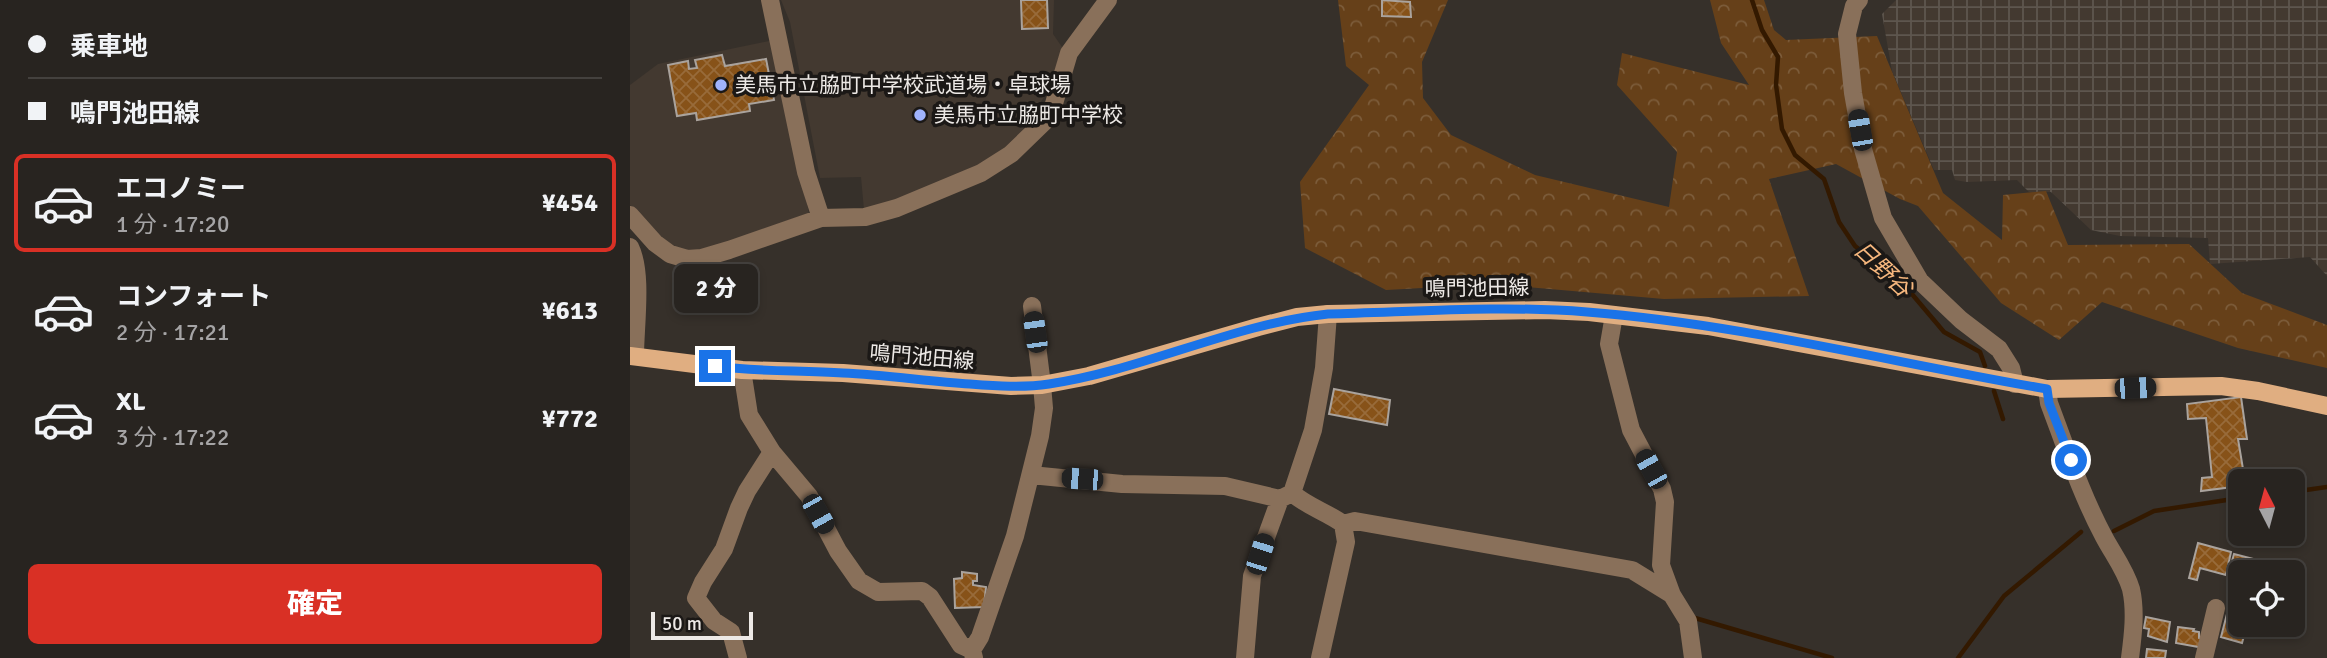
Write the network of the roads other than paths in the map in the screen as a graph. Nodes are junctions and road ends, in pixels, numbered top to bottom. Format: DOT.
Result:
graph roads {
  1 [pos="770,0"];
  2 [pos="1108,0"];
  3 [pos="1859,0"];
  4 [pos="630,215"];
  5 [pos="821,218"];
  6 [pos="630,247"];
  7 [pos="1032,306"];
  8 [pos="1328,314"];
  9 [pos="1614,315"];
  10 [pos="632,356"];
  11 [pos="742,370"];
  12 [pos="2015,384"];
  13 [pos="1042,385"];
  14 [pos="2047,389"];
  15 [pos="2327,406"];
  16 [pos="772,452"];
  17 [pos="1031,475"];
  18 [pos="1286,496"];
  19 [pos="1343,524"];
  20 [pos="1672,595"];
  21 [pos="2216,608"];
  22 [pos="973,654"];
  23 [pos="738,658"];
  24 [pos="1245,658"];
  25 [pos="1320,658"];
  26 [pos="1693,658"];
  27 [pos="2130,658"];
  28 [pos="2204,658"];
  1 -- 5 [label="street"];
  2 -- 5 [label="street"];
  3 -- 12 [label="street"];
  4 -- 5 [label="street"];
  6 -- 10 [label="street"];
  7 -- 13 [label="street"];
  8 -- 9 [label="main road, 鳴門池田線"];
  8 -- 13 [label="main road, 鳴門池田線"];
  8 -- 18 [label="street"];
  9 -- 12 [label="main road, 鳴門池田線"];
  9 -- 20 [label="street"];
  10 -- 11 [label="main road, 鳴門池田線"];
  11 -- 13 [label="main road, 鳴門池田線"];
  11 -- 16 [label="street"];
  12 -- 14 [label="main road, 鳴門池田線"];
  13 -- 17 [label="street"];
  14 -- 15 [label="main road, 鳴門池田線"];
  14 -- 27 [label="street"];
  16 -- 22 [label="street"];
  16 -- 23 [label="street"];
  17 -- 18 [label="street"];
  17 -- 22 [label="street"];
  18 -- 19 [label="street"];
  18 -- 24 [label="street"];
  19 -- 20 [label="street"];
  19 -- 25 [label="street"];
  20 -- 26 [label="street"];
  21 -- 28 [label="street"];
}
